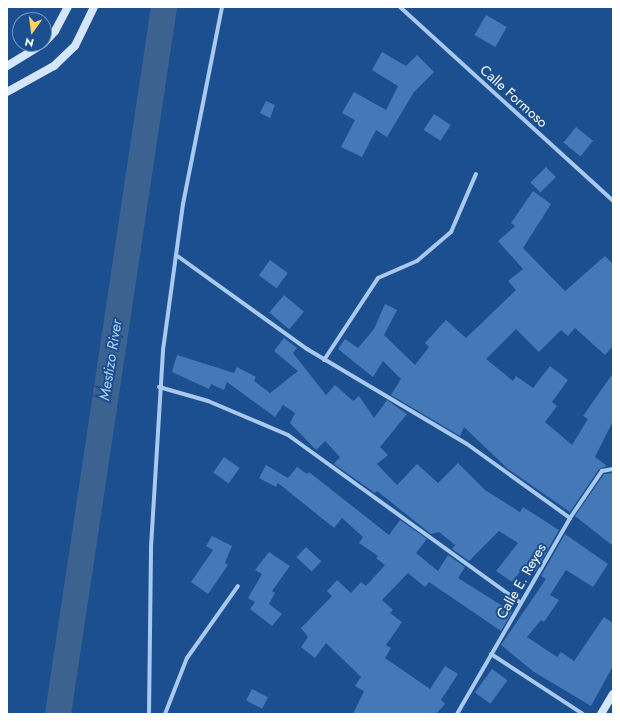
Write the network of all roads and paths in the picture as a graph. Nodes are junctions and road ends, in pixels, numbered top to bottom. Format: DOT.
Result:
graph roads {
  1 [pos="68,7"];
  2 [pos="94,7"];
  3 [pos="222,7"];
  4 [pos="400,7"];
  5 [pos="52,34"];
  6 [pos="29,52"];
  7 [pos="7,66"];
  8 [pos="7,92"];
  9 [pos="476,174"];
  10 [pos="613,201"];
  11 [pos="176,255"];
  12 [pos="324,360"];
  13 [pos="159,387"];
  14 [pos="613,469"];
  15 [pos="570,518"];
  16 [pos="238,586"];
  17 [pos="520,603"];
  18 [pos="491,654"];
  19 [pos="613,694"];
  20 [pos="150,714"];
  21 [pos="165,714"];
  22 [pos="456,714"];
  23 [pos="583,714"];
  24 [pos="601,714"];
  1 -- 5 [label="main road"];
  2 -- 8 [label="main road"];
  3 -- 11 [label="street"];
  4 -- 10 [label="street, Calle Formoso"];
  6 -- 7 [label="main road"];
  9 -- 12 [label="street"];
  11 -- 12 [label="street"];
  11 -- 13 [label="street"];
  12 -- 15 [label="street"];
  13 -- 17 [label="street"];
  13 -- 20 [label="street"];
  14 -- 15 [label="street, Calle E. Reyes"];
  15 -- 17 [label="street, Calle E. Reyes"];
  16 -- 21 [label="street"];
  17 -- 18 [label="street, Calle E. Reyes"];
  18 -- 22 [label="street, Calle E. Reyes"];
  18 -- 23 [label="street"];
  19 -- 24 [label="main road"];
}
